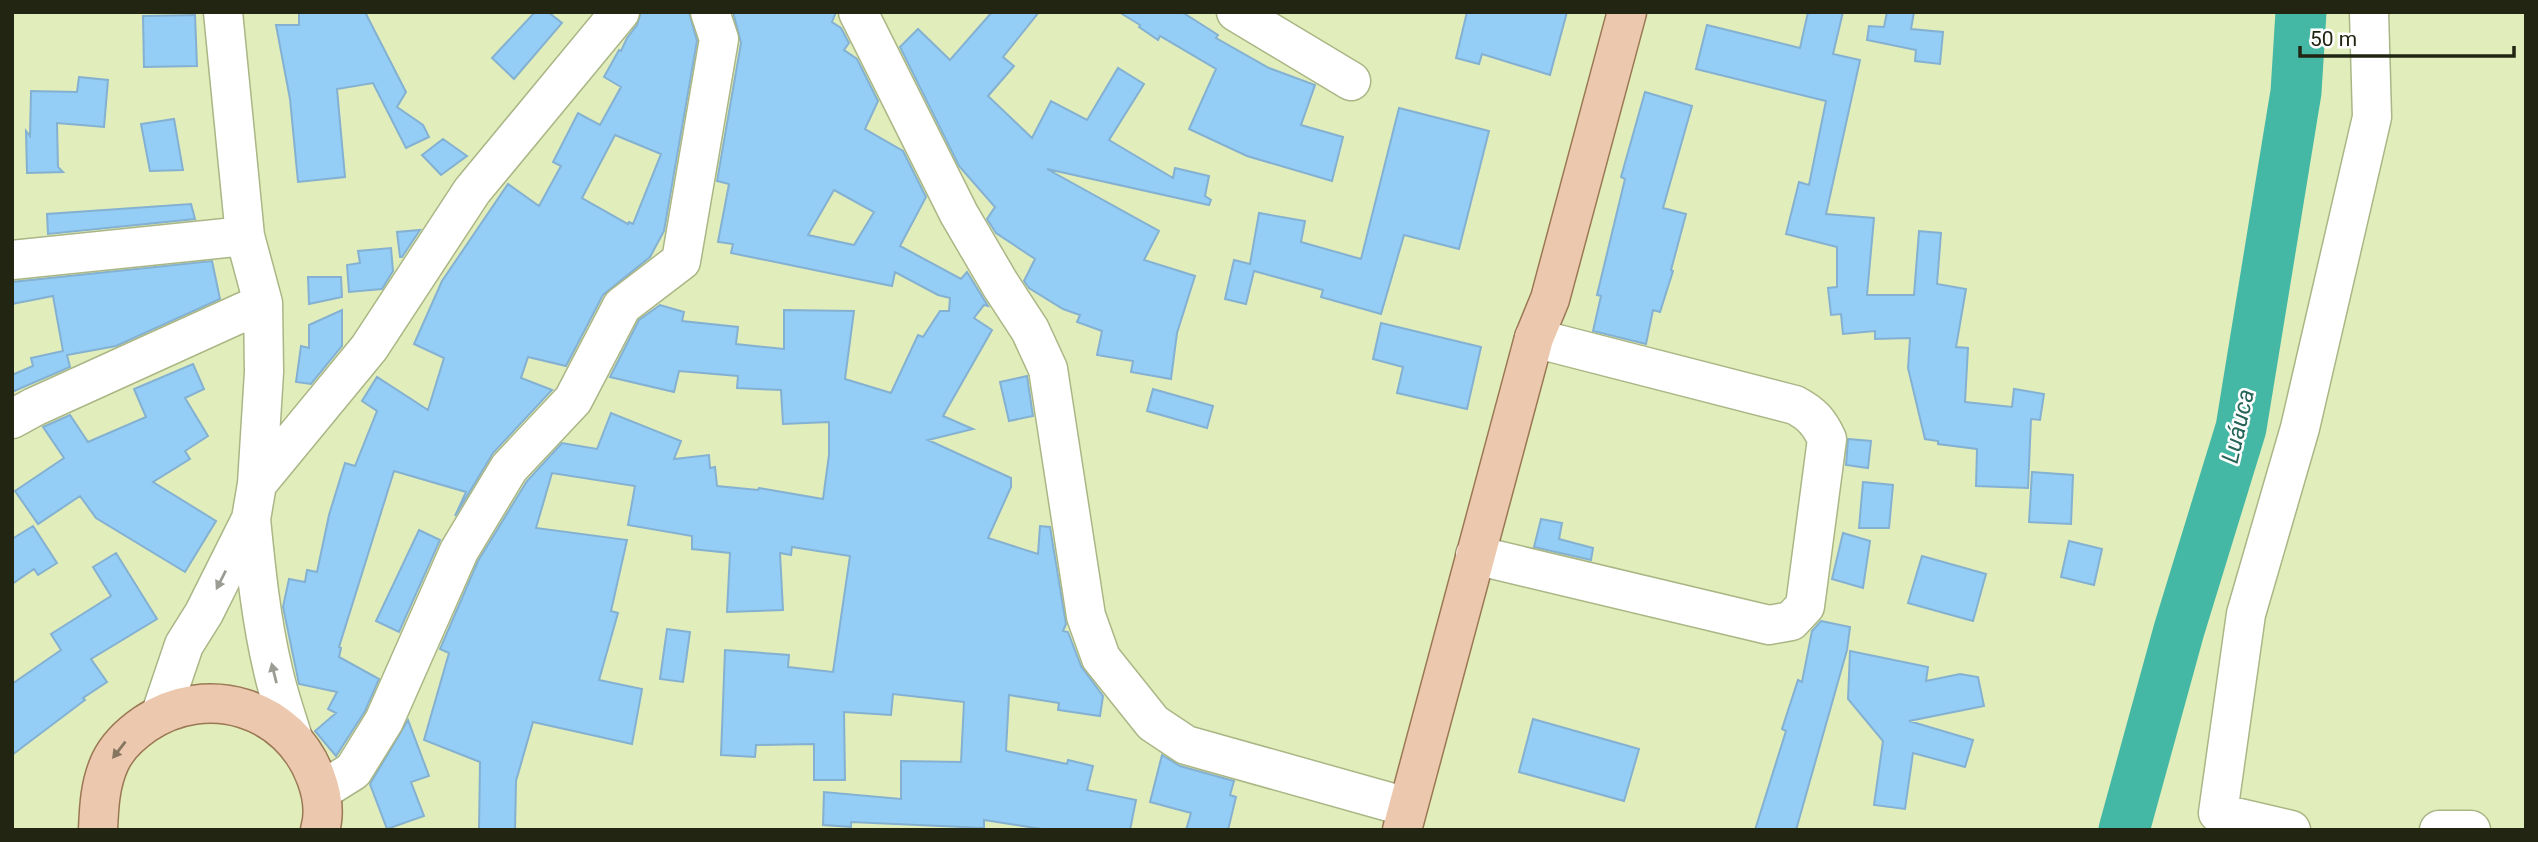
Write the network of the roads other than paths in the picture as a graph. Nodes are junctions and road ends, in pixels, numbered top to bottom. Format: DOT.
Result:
graph roads {
  1 [pos="223,12"];
  2 [pos="620,12"];
  3 [pos="710,12"];
  4 [pos="858,12"];
  5 [pos="1236,12"];
  6 [pos="1627,12"];
  7 [pos="2369,12"];
  8 [pos="1351,81"];
  9 [pos="244,236"];
  10 [pos="12,260"];
  11 [pos="263,303"];
  12 [pos="1534,338"];
  13 [pos="12,419"];
  14 [pos="254,501"];
  15 [pos="1475,555"];
  16 [pos="161,713"];
  17 [pos="293,738"];
  18 [pos="322,818"];
  19 [pos="1404,818"];
  20 [pos="98,830"];
  21 [pos="2291,830"];
  22 [pos="2439,830"];
  23 [pos="2471,830"];
  1 -- 9 [label="street"];
  2 -- 14 [label="street"];
  3 -- 18 [label="street"];
  4 -- 19 [label="street"];
  5 -- 8 [label="street"];
  6 -- 12 [label="main road"];
  7 -- 21 [label="street"];
  9 -- 10 [label="street"];
  9 -- 11 [label="street"];
  11 -- 13 [label="street"];
  11 -- 14 [label="street"];
  12 -- 15 [label="main road"];
  12 -- 15 [label="street"];
  14 -- 16 [label="street, one-way"];
  17 -- 14 [label="street, one-way"];
  15 -- 19 [label="main road"];
  16 -- 17 [label="main road"];
  16 -- 20 [label="main road, one-way"];
  17 -- 18 [label="main road"];
  22 -- 23 [label="street"];
}
